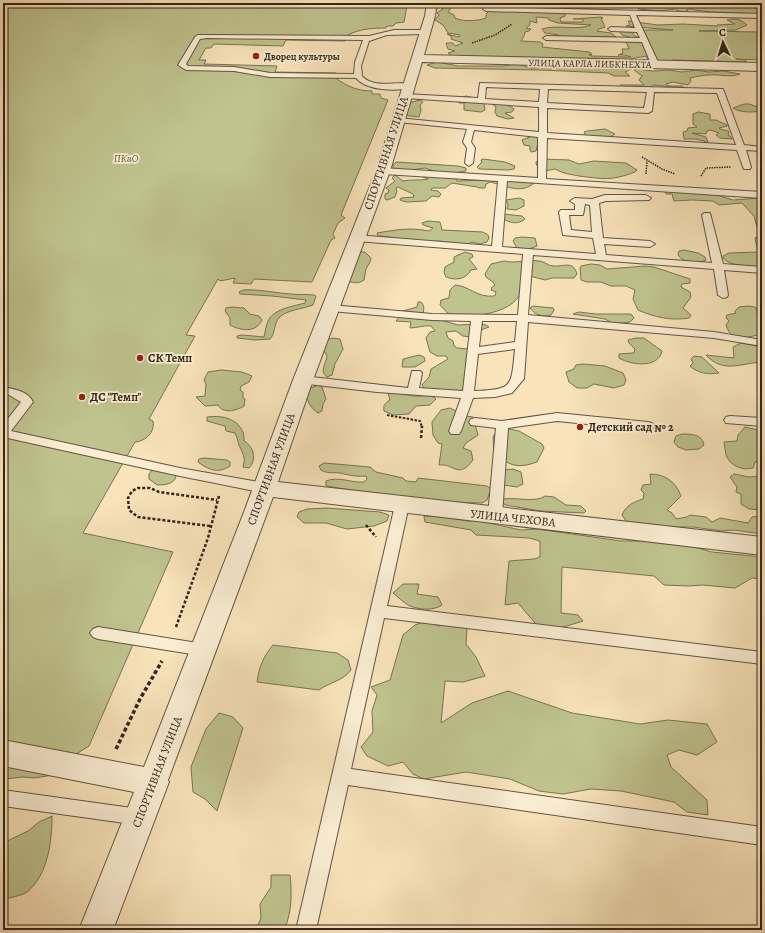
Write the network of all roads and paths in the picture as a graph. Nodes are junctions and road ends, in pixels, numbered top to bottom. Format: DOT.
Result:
graph roads {
  1 [pos="432,3"];
  2 [pos="486,3"];
  3 [pos="628,6"];
  4 [pos="632,13"];
  5 [pos="762,16"];
  6 [pos="512,24"];
  7 [pos="611,29"];
  8 [pos="640,30"];
  9 [pos="424,32"];
  10 [pos="369,38"];
  11 [pos="546,38"];
  12 [pos="644,40"];
  13 [pos="470,44"];
  14 [pos="417,58"];
  15 [pos="655,64"];
  16 [pos="762,67"];
  17 [pos="358,76"];
  18 [pos="544,87"];
  19 [pos="651,90"];
  20 [pos="406,91"];
  21 [pos="481,101"];
  22 [pos="543,105"];
  23 [pos="398,120"];
  24 [pos="471,128"];
  25 [pos="543,135"];
  26 [pos="741,148"];
  27 [pos="762,149"];
  28 [pos="469,163"];
  29 [pos="747,167"];
  30 [pos="383,170"];
  31 [pos="699,177"];
  32 [pos="503,178"];
  33 [pos="542,180"];
  34 [pos="762,194"];
  35 [pos="646,198"];
  36 [pos="593,202"];
  37 [pos="707,215"];
  38 [pos="356,238"];
  39 [pos="598,238"];
  40 [pos="650,244"];
  41 [pos="497,249"];
  42 [pos="528,252"];
  43 [pos="602,257"];
  44 [pos="718,266"];
  45 [pos="762,270"];
  46 [pos="723,295"];
  47 [pos="331,308"];
  48 [pos="477,317"];
  49 [pos="522,318"];
  50 [pos="762,343"];
  51 [pos="520,345"];
  52 [pos="473,351"];
  53 [pos="416,373"];
  54 [pos="303,380"];
  55 [pos="3,391"];
  56 [pos="413,391"];
  57 [pos="468,395"];
  58 [pos="387,415"];
  59 [pos="730,420"];
  60 [pos="475,422"];
  61 [pos="762,422"];
  62 [pos="502,425"];
  63 [pos="648,426"];
  64 [pos="454,431"];
  65 [pos="3,433"];
  66 [pos="421,438"];
  67 [pos="265,488"];
  68 [pos="217,500"];
  69 [pos="402,505"];
  70 [pos="495,516"];
  71 [pos="210,526"];
  72 [pos="762,546"];
  73 [pos="379,611"];
  74 [pos="98,633"];
  75 [pos="204,650"];
  76 [pos="762,658"];
  77 [pos="3,753"];
  78 [pos="341,776"];
  79 [pos="154,782"];
  80 [pos="3,798"];
  81 [pos="139,817"];
  82 [pos="762,836"];
  83 [pos="96,930"];
  84 [pos="306,930"];
  1 -- 9 [label="street, СПОРТИВНАЯ УЛИЦА"];
  2 -- 4 [label="lane"];
  3 -- 4 [label="lane"];
  4 -- 5 [label="lane"];
  4 -- 8 [label="lane"];
  6 -- 13 [label="path"];
  7 -- 8 [label="lane"];
  8 -- 12 [label="lane"];
  9 -- 10 [label="lane"];
  9 -- 14 [label="street, СПОРТИВНАЯ УЛИЦА"];
  10 -- 17 [label="lane"];
  10 -- 17 [label="lane"];
  11 -- 12 [label="lane"];
  12 -- 15 [label="lane"];
  14 -- 15 [label="street, УЛИЦА КАРЛА ЛИБКНЕХТА"];
  14 -- 20 [label="street, СПОРТИВНАЯ УЛИЦА"];
  15 -- 16 [label="street, УЛИЦА КАРЛА ЛИБКНЕХТА"];
  17 -- 20 [label="lane"];
  18 -- 19 [label="lane"];
  18 -- 21 [label="lane"];
  18 -- 22 [label="lane"];
  19 -- 22 [label="lane"];
  19 -- 26 [label="lane"];
  20 -- 21 [label="lane"];
  20 -- 23 [label="street, СПОРТИВНАЯ УЛИЦА"];
  21 -- 22 [label="lane"];
  22 -- 25 [label="lane"];
  23 -- 24 [label="lane"];
  23 -- 30 [label="street, СПОРТИВНАЯ УЛИЦА"];
  24 -- 25 [label="lane"];
  24 -- 28 [label="lane"];
  25 -- 26 [label="lane"];
  25 -- 33 [label="lane"];
  26 -- 27 [label="lane"];
  26 -- 29 [label="lane"];
  29 -- 31 [label="path"];
  30 -- 32 [label="lane"];
  30 -- 38 [label="street, СПОРТИВНАЯ УЛИЦА"];
  32 -- 33 [label="lane"];
  32 -- 41 [label="lane"];
  33 -- 34 [label="lane"];
  35 -- 36 [label="lane"];
  36 -- 39 [label="lane"];
  36 -- 39 [label="lane"];
  37 -- 44 [label="lane"];
  38 -- 41 [label="lane"];
  38 -- 47 [label="street, СПОРТИВНАЯ УЛИЦА"];
  39 -- 40 [label="lane"];
  39 -- 43 [label="lane"];
  41 -- 42 [label="lane"];
  42 -- 43 [label="lane"];
  42 -- 49 [label="lane"];
  43 -- 44 [label="lane"];
  44 -- 45 [label="lane"];
  44 -- 46 [label="lane"];
  47 -- 48 [label="lane"];
  47 -- 54 [label="street, СПОРТИВНАЯ УЛИЦА"];
  48 -- 49 [label="lane"];
  48 -- 52 [label="lane"];
  49 -- 50 [label="lane"];
  49 -- 51 [label="lane"];
  51 -- 52 [label="lane"];
  51 -- 57 [label="lane"];
  52 -- 57 [label="lane"];
  53 -- 56 [label="lane"];
  54 -- 56 [label="lane"];
  54 -- 67 [label="street, СПОРТИВНАЯ УЛИЦА"];
  55 -- 65 [label="lane"];
  56 -- 57 [label="lane"];
  57 -- 64 [label="lane"];
  58 -- 66 [label="path"];
  59 -- 61 [label="lane"];
  60 -- 62 [label="lane"];
  62 -- 63 [label="lane"];
  62 -- 70 [label="lane"];
  65 -- 67 [label="lane"];
  67 -- 69 [label="street, УЛИЦА ЧЕХОВА"];
  67 -- 75 [label="street, СПОРТИВНАЯ УЛИЦА"];
  68 -- 71 [label="path"];
  69 -- 70 [label="street, УЛИЦА ЧЕХОВА"];
  69 -- 73 [label="lane"];
  70 -- 72 [label="street, УЛИЦА ЧЕХОВА"];
  73 -- 76 [label="lane"];
  73 -- 78 [label="lane"];
  74 -- 75 [label="lane"];
  75 -- 79 [label="street, СПОРТИВНАЯ УЛИЦА"];
  77 -- 79 [label="street"];
  78 -- 82 [label="lane"];
  78 -- 84 [label="lane"];
  79 -- 81 [label="street, СПОРТИВНАЯ УЛИЦА"];
  80 -- 81 [label="lane"];
  81 -- 83 [label="street, СПОРТИВНАЯ УЛИЦА"];
}
